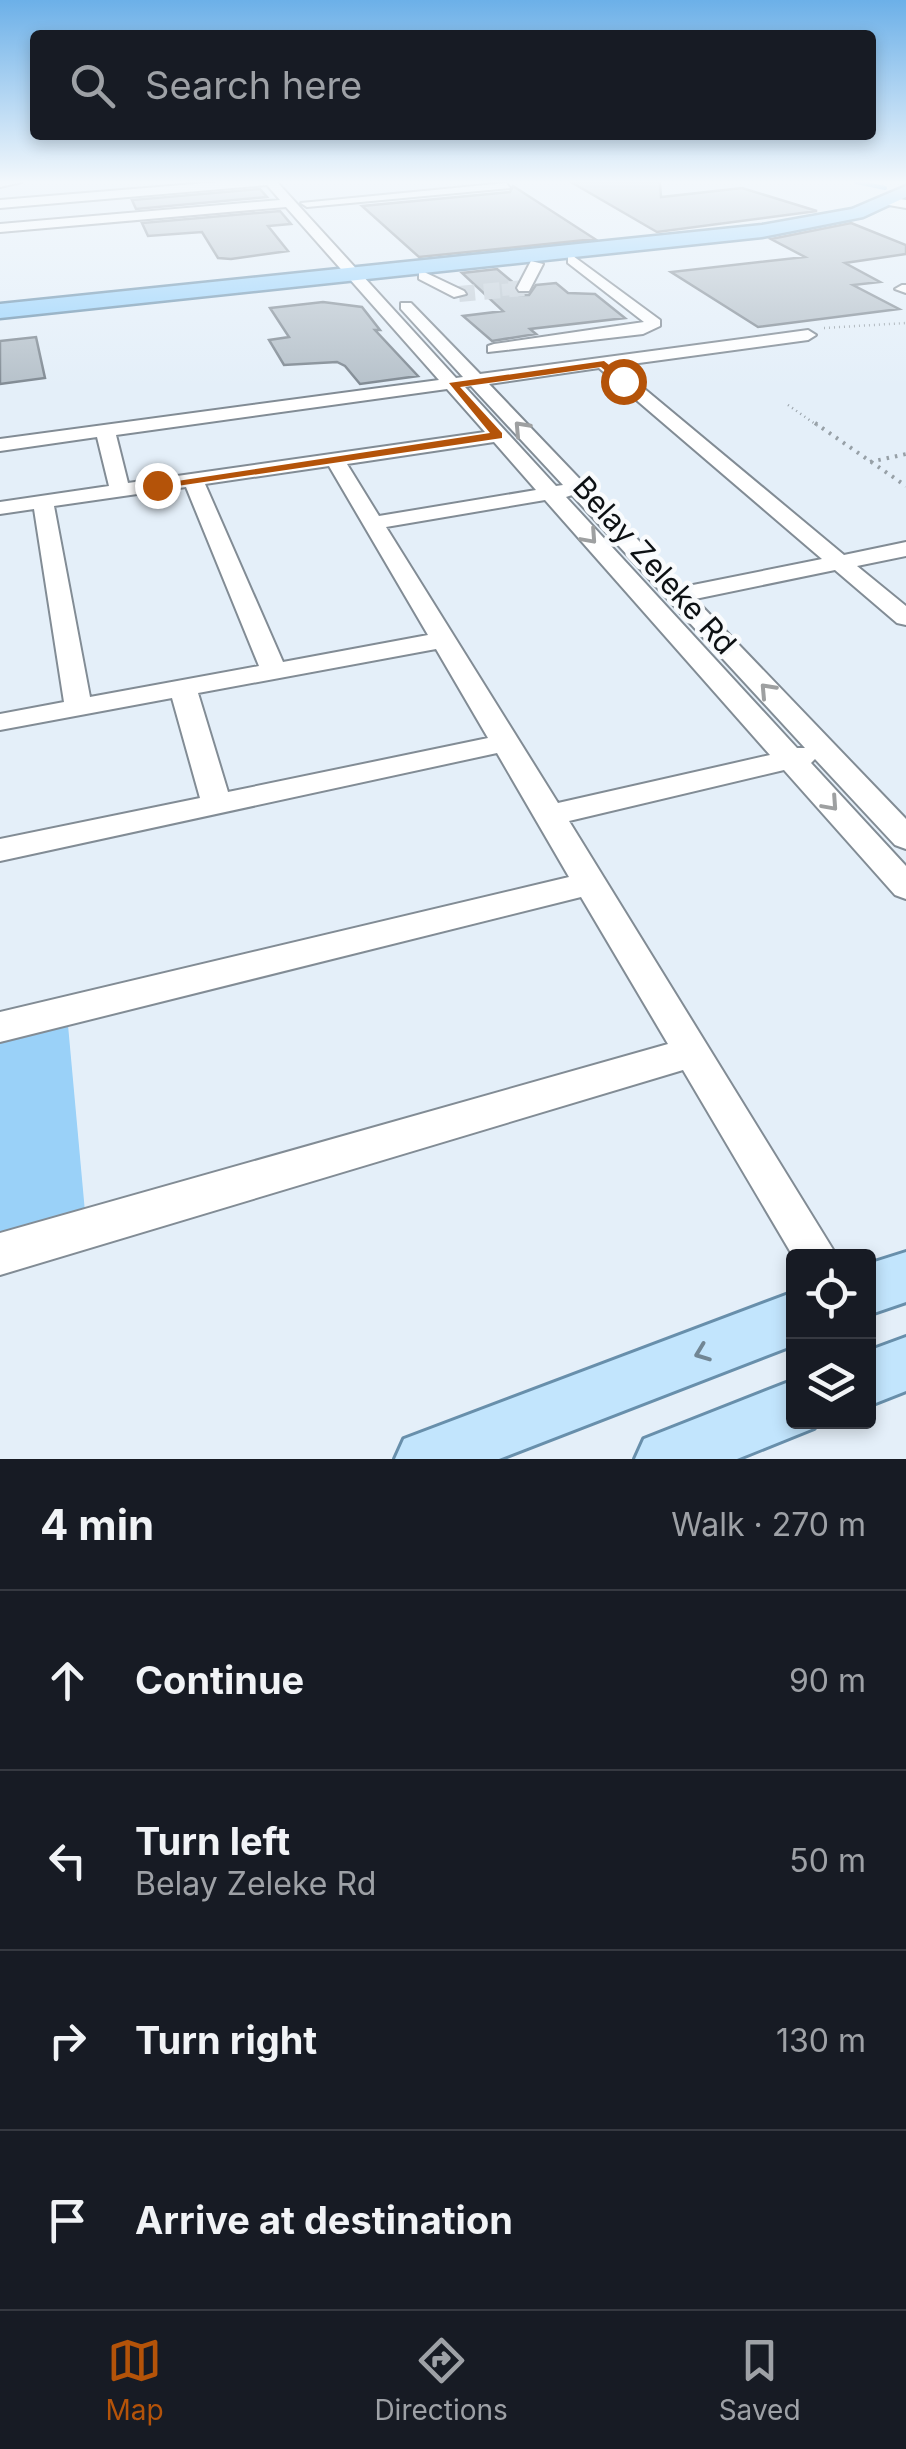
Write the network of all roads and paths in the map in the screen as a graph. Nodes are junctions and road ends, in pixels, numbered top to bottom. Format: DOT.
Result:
graph roads {
  1 [pos="340,250"];
  2 [pos="591,250"];
  3 [pos="659,250"];
  4 [pos="573,260"];
  5 [pos="536,264"];
  6 [pos="366,274"];
  7 [pos="424,276"];
  8 [pos="524,288"];
  9 [pos="459,294"];
  10 [pos="0,312"];
  11 [pos="0,321"];
  12 [pos="906,323"];
  13 [pos="808,335"];
  14 [pos="494,349"];
  15 [pos="604,364"];
  16 [pos="465,383"];
  17 [pos="788,405"];
  18 [pos="105,430"];
  19 [pos="498,436"];
  20 [pos="0,445"];
  21 [pos="906,454"];
  22 [pos="334,460"];
  23 [pos="870,462"];
  24 [pos="193,480"];
  25 [pos="906,486"];
  26 [pos="578,489"];
  27 [pos="120,490"];
  28 [pos="551,494"];
  29 [pos="44,502"];
  30 [pos="0,508"];
  31 [pos="374,523"];
  32 [pos="906,549"];
  33 [pos="838,562"];
  34 [pos="678,595"];
  35 [pos="906,618"];
  36 [pos="443,640"];
  37 [pos="274,672"];
  38 [pos="183,689"];
  39 [pos="78,708"];
  40 [pos="0,722"];
  41 [pos="505,743"];
  42 [pos="825,751"];
  43 [pos="790,759"];
  44 [pos="217,804"];
  45 [pos="551,815"];
  46 [pos="906,838"];
  47 [pos="0,850"];
  48 [pos="591,883"];
  49 [pos="906,887"];
  50 [pos="0,1027"];
  51 [pos="693,1052"];
  52 [pos="812,1249"];
  53 [pos="0,1254"];
  54 [pos="906,1277"];
  55 [pos="876,1287"];
  56 [pos="786,1321"];
  57 [pos="906,1364"];
  58 [pos="876,1376"];
  59 [pos="786,1411"];
  60 [pos="424,1459"];
  61 [pos="664,1459"];
  1 -- 6 [label="street, Belay Zeleke Rd"];
  2 -- 6 [label="highway"];
  3 -- 4 [label="highway"];
  4 -- 5 [label="highway"];
  4 -- 14 [label="street"];
  5 -- 7 [label="highway"];
  5 -- 8 [label="street"];
  6 -- 7 [label="highway"];
  6 -- 10 [label="highway"];
  6 -- 11 [label="highway"];
  6 -- 16 [label="street, Belay Zeleke Rd"];
  7 -- 9 [label="street"];
  12 -- 13 [label="path"];
  13 -- 15 [label="street"];
  15 -- 16 [label="street"];
  15 -- 33 [label="street"];
  16 -- 18 [label="street"];
  16 -- 19 [label="street, Belay Zeleke Rd"];
  26 -- 16 [label="street, Belay Zeleke Rd, one-way"];
  17 -- 23 [label="path"];
  18 -- 20 [label="street"];
  18 -- 27 [label="street"];
  19 -- 22 [label="street"];
  19 -- 28 [label="street, Belay Zeleke Rd"];
  21 -- 23 [label="path"];
  22 -- 24 [label="street"];
  22 -- 31 [label="street"];
  23 -- 25 [label="path"];
  24 -- 27 [label="street"];
  24 -- 37 [label="street"];
  26 -- 28 [label="street"];
  26 -- 34 [label="street, Belay Zeleke Rd"];
  27 -- 29 [label="street"];
  28 -- 31 [label="street"];
  28 -- 43 [label="street, Belay Zeleke Rd, one-way"];
  29 -- 30 [label="street"];
  29 -- 39 [label="street"];
  31 -- 36 [label="street"];
  32 -- 33 [label="street"];
  33 -- 34 [label="street"];
  33 -- 35 [label="street"];
  42 -- 34 [label="street, Belay Zeleke Rd, one-way"];
  36 -- 37 [label="street"];
  36 -- 41 [label="street"];
  37 -- 38 [label="street"];
  38 -- 39 [label="street"];
  38 -- 44 [label="street"];
  39 -- 40 [label="street"];
  41 -- 44 [label="street"];
  41 -- 45 [label="street"];
  42 -- 43 [label="street"];
  42 -- 46 [label="street, Belay Zeleke Rd"];
  43 -- 45 [label="street"];
  43 -- 49 [label="street, Belay Zeleke Rd, one-way"];
  44 -- 47 [label="street"];
  45 -- 48 [label="street"];
  48 -- 50 [label="street"];
  48 -- 51 [label="street"];
  51 -- 52 [label="street"];
  51 -- 53 [label="street"];
  54 -- 55 [label="main road"];
  56 -- 60 [label="main road, one-way"];
  57 -- 58 [label="main road"];
  59 -- 61 [label="main road"];
}
